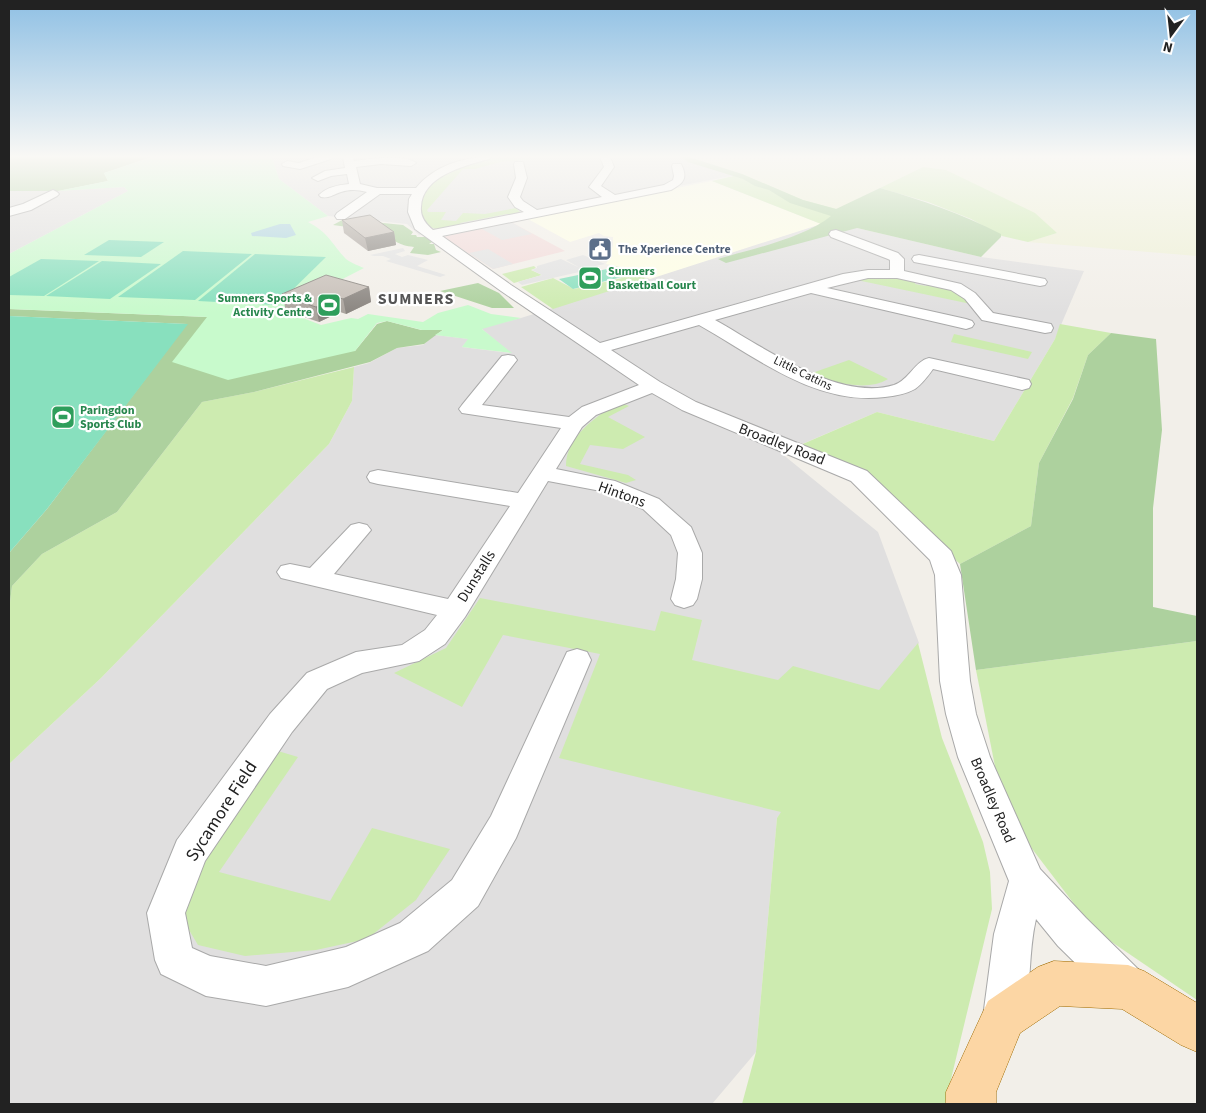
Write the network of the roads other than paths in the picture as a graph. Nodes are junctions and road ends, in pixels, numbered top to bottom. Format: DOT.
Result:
graph roads {
  1 [pos="351,209"];
  2 [pos="413,209"];
  3 [pos="527,209"];
  4 [pos="559,209"];
  5 [pos="535,214"];
  6 [pos="341,216"];
  7 [pos="431,234"];
  8 [pos="836,234"];
  9 [pos="919,259"];
  10 [pos="988,272"];
  11 [pos="898,274"];
  12 [pos="1040,282"];
  13 [pos="812,288"];
  14 [pos="960,290"];
  15 [pos="701,319"];
  16 [pos="966,324"];
  17 [pos="1045,328"];
  18 [pos="597,349"];
  19 [pos="508,360"];
  20 [pos="1022,384"];
  21 [pos="653,386"];
  22 [pos="573,424"];
  23 [pos="543,473"];
  24 [pos="378,477"];
  25 [pos="522,501"];
  26 [pos="359,530"];
  27 [pos="290,572"];
  28 [pos="316,578"];
  29 [pos="684,599"];
  30 [pos="455,610"];
  31 [pos="577,660"];
  32 [pos="1027,881"];
  33 [pos="1128,987"];
  34 [pos="1004,1017"];
  35 [pos="1197,1029"];
  36 [pos="972,1104"];
  1 -- 6 [label="street"];
  2 -- 7 [label="street, Broadley Road"];
  3 -- 5 [label="street"];
  4 -- 5 [label="street"];
  5 -- 7 [label="street"];
  7 -- 18 [label="street, Broadley Road"];
  8 -- 11 [label="street"];
  9 -- 10 [label="street"];
  10 -- 12 [label="street"];
  10 -- 14 [label="street"];
  11 -- 13 [label="street"];
  11 -- 14 [label="street"];
  13 -- 15 [label="street"];
  13 -- 16 [label="street"];
  14 -- 17 [label="street"];
  15 -- 18 [label="street"];
  15 -- 20 [label="street, Little Cattins"];
  18 -- 21 [label="street, Broadley Road"];
  19 -- 22 [label="street"];
  21 -- 22 [label="street, Dunstalls"];
  21 -- 32 [label="street, Broadley Road"];
  22 -- 23 [label="street, Dunstalls"];
  23 -- 25 [label="street, Dunstalls"];
  23 -- 29 [label="street, Hintons"];
  24 -- 25 [label="street"];
  25 -- 30 [label="street, Dunstalls"];
  26 -- 28 [label="street"];
  27 -- 28 [label="street, Dunstalls"];
  28 -- 30 [label="street, Dunstalls"];
  30 -- 31 [label="street, Sycamore Field"];
  32 -- 33 [label="street, Broadley Road"];
  32 -- 34 [label="street"];
  33 -- 34 [label="main road"];
  33 -- 35 [label="main road"];
  34 -- 36 [label="main road"];
}
